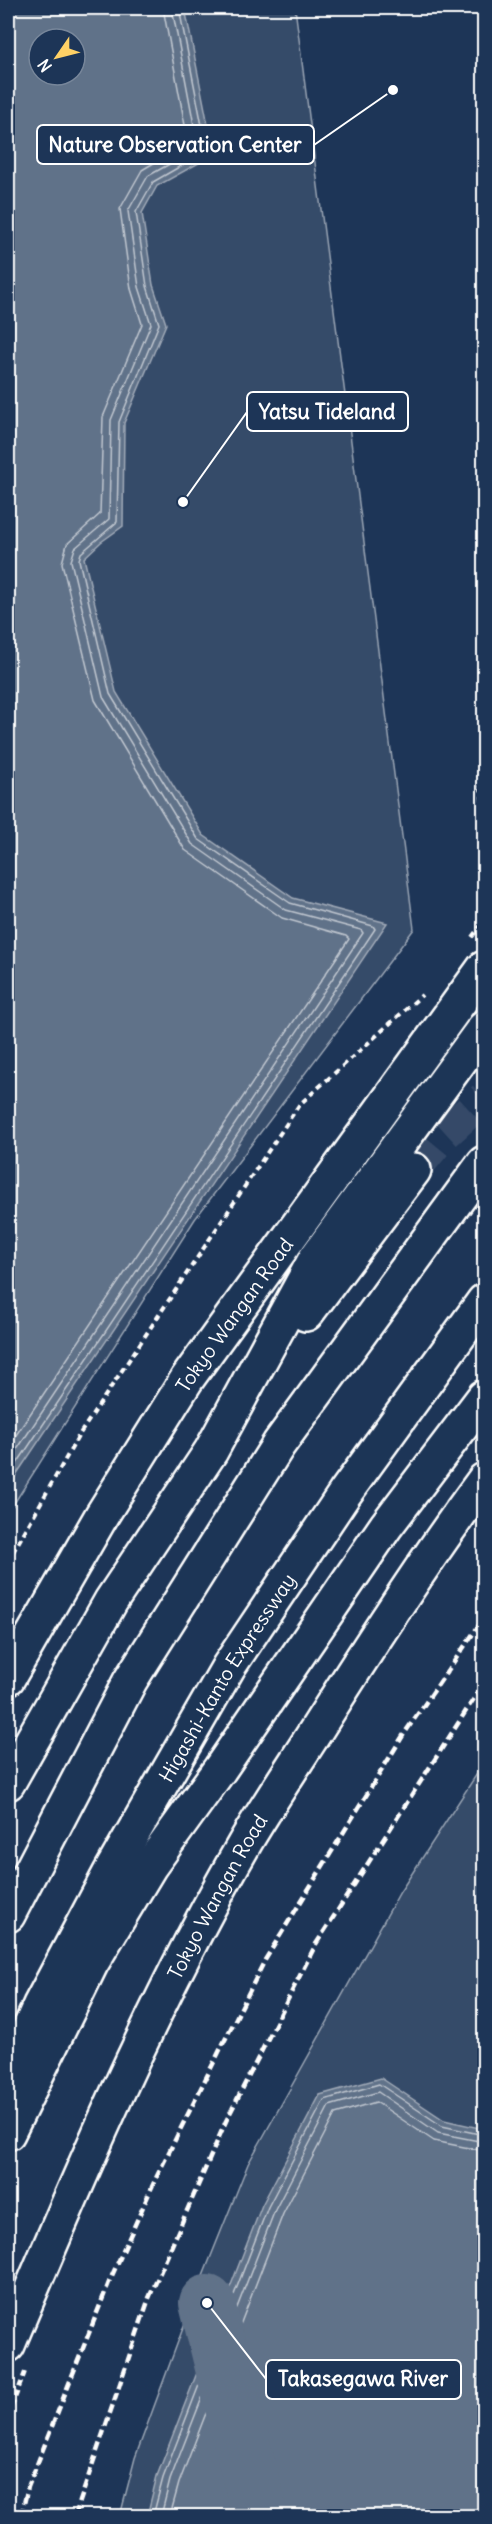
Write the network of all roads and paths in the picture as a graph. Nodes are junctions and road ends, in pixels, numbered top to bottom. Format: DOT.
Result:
graph roads {
  1 [pos="484,691"];
  2 [pos="484,811"];
  3 [pos="484,921"];
  4 [pos="477,954"];
  5 [pos="423,994"];
  6 [pos="484,1028"];
  7 [pos="484,1163"];
  8 [pos="414,1170"];
  9 [pos="484,1301"];
  10 [pos="484,1397"];
  11 [pos="211,1451"];
  12 [pos="484,1480"];
  13 [pos="8,1561"];
  14 [pos="8,1678"];
  15 [pos="8,1783"];
  16 [pos="8,1915"];
  17 [pos="8,2077"];
  18 [pos="8,2133"];
  19 [pos="18,2353"];
  20 [pos="8,2417"];
  1 -- 2 [label="path"];
  3 -- 4 [label="path"];
  4 -- 14 [label="highway, Tokyo Wangan Road"];
  5 -- 13 [label="path"];
  6 -- 11 [label="highway"];
  7 -- 16 [label="highway"];
  8 -- 11 [label="highway"];
  9 -- 17 [label="highway, Higashi-Kanto Expressway"];
  10 -- 18 [label="highway"];
  11 -- 15 [label="highway"];
  12 -- 19 [label="highway, Tokyo Wangan Road"];
  19 -- 20 [label="path"];
}
